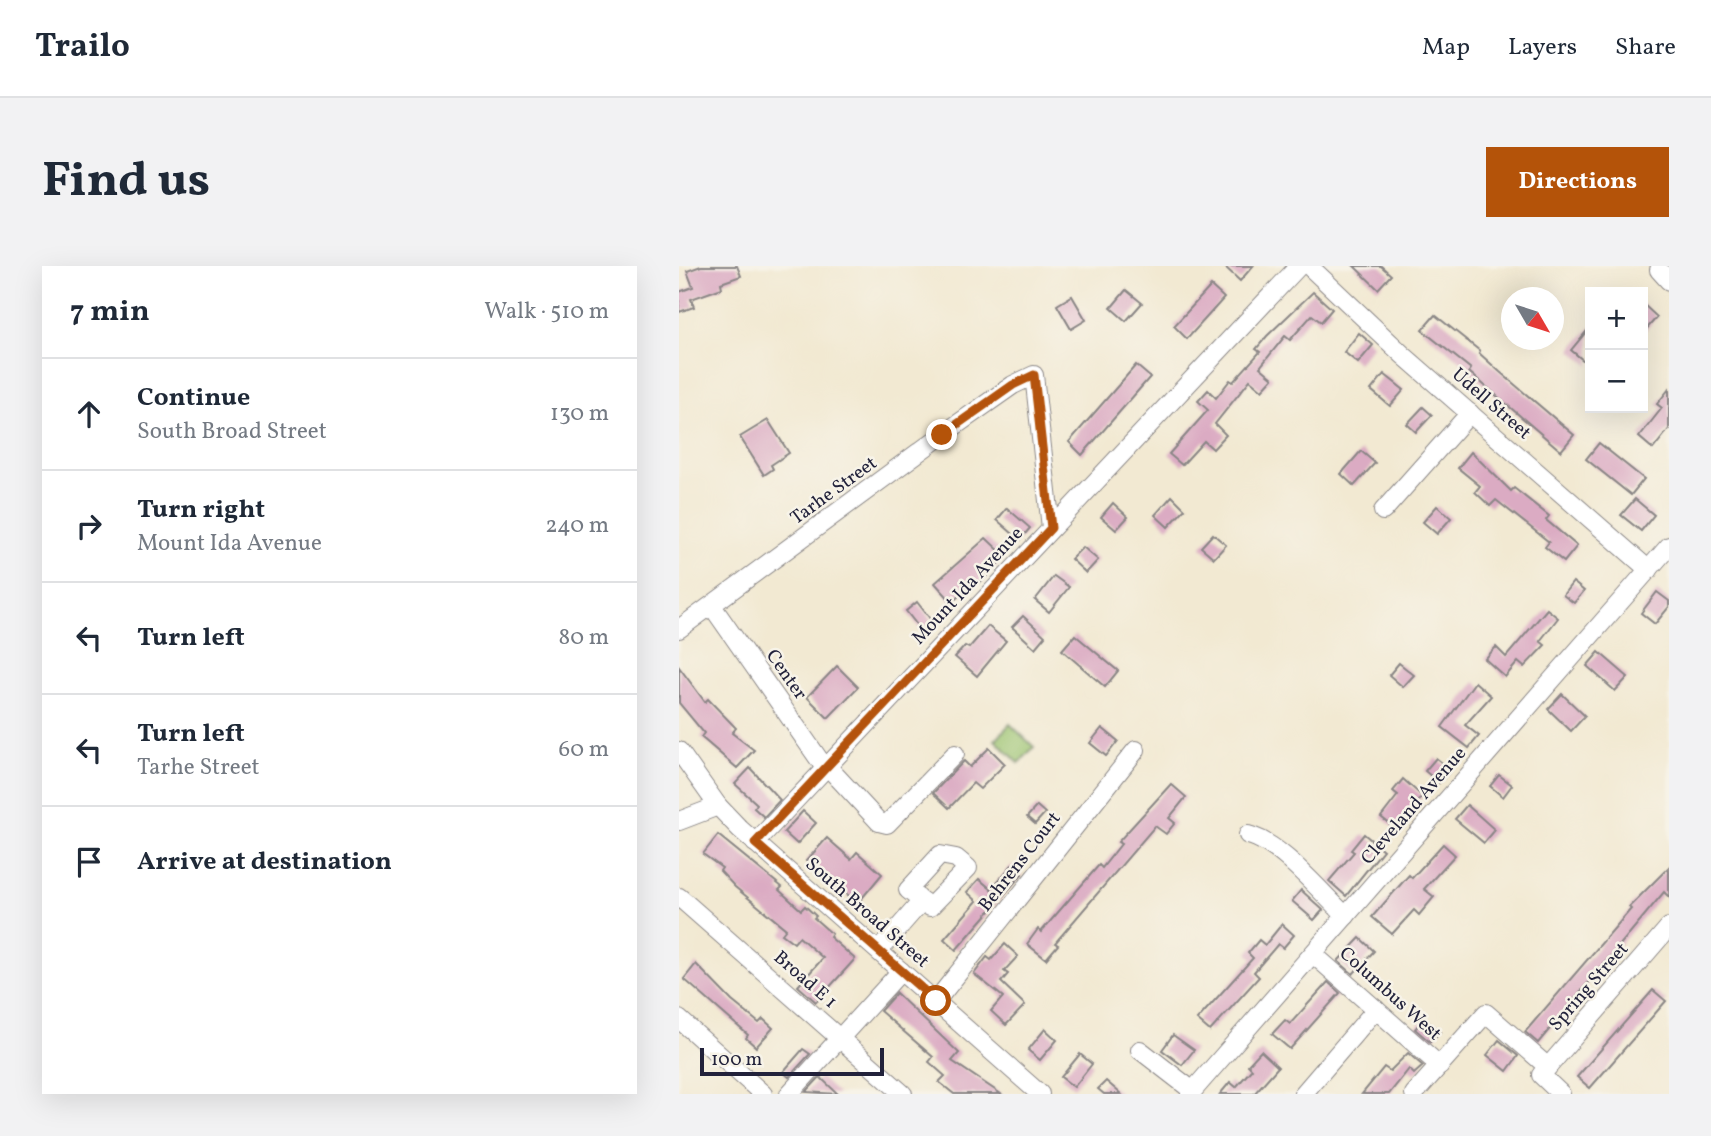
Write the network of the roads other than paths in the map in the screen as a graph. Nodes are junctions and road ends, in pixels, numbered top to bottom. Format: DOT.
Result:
graph roads {
  1 [pos="1299,266"];
  2 [pos="1309,266"];
  3 [pos="1470,413"];
  4 [pos="1383,511"];
  5 [pos="1051,528"];
  6 [pos="1669,546"];
  7 [pos="1649,570"];
  8 [pos="712,606"];
  9 [pos="679,629"];
  10 [pos="1136,750"];
  11 [pos="679,751"];
  12 [pos="955,754"];
  13 [pos="826,767"];
  14 [pos="718,806"];
  15 [pos="679,821"];
  16 [pos="1248,835"];
  17 [pos="755,843"];
  18 [pos="679,897"];
  19 [pos="922,901"];
  20 [pos="1346,916"];
  21 [pos="1669,927"];
  22 [pos="879,950"];
  23 [pos="1313,954"];
  24 [pos="901,971"];
  25 [pos="936,1001"];
  26 [pos="1376,1009"];
  27 [pos="679,1019"];
  28 [pos="839,1038"];
  29 [pos="1140,1049"];
  30 [pos="1440,1066"];
  31 [pos="1551,1083"];
  32 [pos="1197,1091"];
  33 [pos="763,1094"];
  34 [pos="789,1094"];
  35 [pos="903,1094"];
  36 [pos="1040,1094"];
  37 [pos="1303,1094"];
  38 [pos="1414,1094"];
  1 -- 5 [label="street, Mount Ida Avenue"];
  2 -- 3 [label="street, Udell Street"];
  3 -- 4 [label="street"];
  3 -- 7 [label="street, Udell Street"];
  5 -- 8 [label="street, Tarhe Street"];
  5 -- 13 [label="street, Mount Ida Avenue"];
  6 -- 7 [label="street, Cleveland Avenue"];
  7 -- 20 [label="street, Cleveland Avenue"];
  8 -- 9 [label="street, Tarhe Street"];
  8 -- 13 [label="street, Center"];
  10 -- 25 [label="street, Behrens Court"];
  11 -- 14 [label="street, South Broad Street"];
  12 -- 13 [label="street, Center"];
  13 -- 17 [label="street, Mount Ida Avenue"];
  14 -- 15 [label="street"];
  14 -- 17 [label="street, South Broad Street"];
  16 -- 20 [label="street"];
  17 -- 22 [label="street, South Broad Street"];
  18 -- 28 [label="street, Broad E 1"];
  19 -- 22 [label="street"];
  20 -- 23 [label="street, Cleveland Avenue"];
  21 -- 31 [label="street, Spring Street"];
  22 -- 24 [label="street, South Broad Street"];
  23 -- 26 [label="street, Columbus West"];
  23 -- 32 [label="street, Cleveland Avenue"];
  24 -- 25 [label="street, South Broad Street"];
  24 -- 28 [label="street"];
  25 -- 36 [label="street, South Broad Street"];
  26 -- 30 [label="street, Columbus West"];
  26 -- 37 [label="street"];
  27 -- 33 [label="street"];
  28 -- 34 [label="street"];
  28 -- 35 [label="street, Broad E 1"];
  29 -- 32 [label="street"];
  30 -- 31 [label="street"];
  30 -- 38 [label="street"];
}
